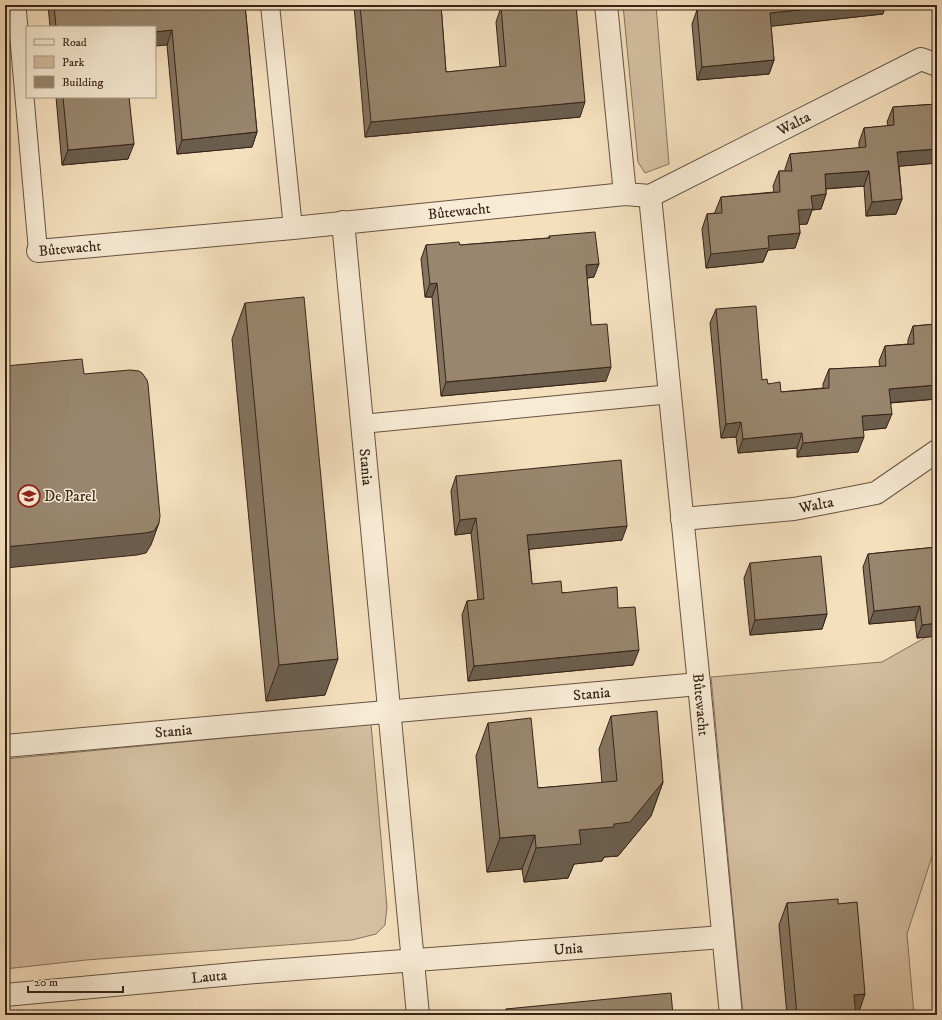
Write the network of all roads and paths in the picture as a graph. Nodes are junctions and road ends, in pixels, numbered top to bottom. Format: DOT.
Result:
graph roads {
  1 [pos="270,5"];
  2 [pos="606,5"];
  3 [pos="17,12"];
  4 [pos="937,65"];
  5 [pos="625,194"];
  6 [pos="650,196"];
  7 [pos="343,222"];
  8 [pos="293,228"];
  9 [pos="38,251"];
  10 [pos="671,394"];
  11 [pos="362,424"];
  12 [pos="937,451"];
  13 [pos="682,519"];
  14 [pos="699,684"];
  15 [pos="389,712"];
  16 [pos="5,746"];
  17 [pos="723,937"];
  18 [pos="413,961"];
  19 [pos="5,995"];
  20 [pos="418,1015"];
  21 [pos="731,1015"];
  1 -- 8 [label="lane"];
  2 -- 5 [label="street"];
  3 -- 9 [label="lane, Bûtewacht"];
  4 -- 6 [label="street, Walta"];
  5 -- 6 [label="street, Bûtewacht"];
  5 -- 7 [label="street, Bûtewacht"];
  6 -- 10 [label="street, Bûtewacht"];
  7 -- 8 [label="street, Bûtewacht"];
  7 -- 11 [label="street, Stania"];
  8 -- 9 [label="street, Bûtewacht"];
  10 -- 11 [label="lane"];
  10 -- 13 [label="street, Bûtewacht"];
  11 -- 15 [label="street, Stania"];
  12 -- 13 [label="street, Walta"];
  13 -- 14 [label="street, Bûtewacht"];
  14 -- 15 [label="street, Stania"];
  14 -- 17 [label="street, Bûtewacht"];
  15 -- 16 [label="street, Stania"];
  15 -- 18 [label="street, Stania"];
  17 -- 18 [label="street, Unia"];
  17 -- 21 [label="street, Bûtewacht"];
  18 -- 19 [label="street, Lauta"];
  18 -- 20 [label="street, Stania"];
}
